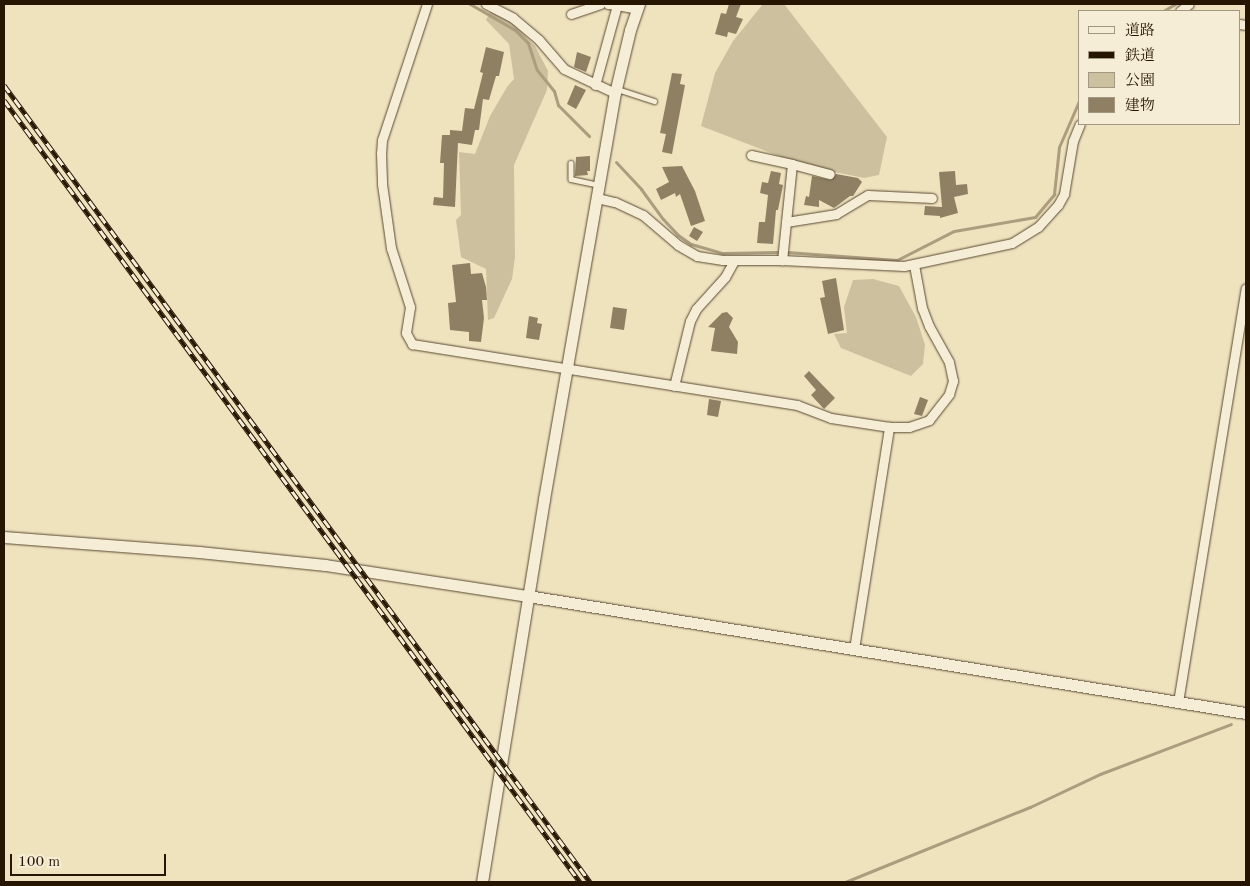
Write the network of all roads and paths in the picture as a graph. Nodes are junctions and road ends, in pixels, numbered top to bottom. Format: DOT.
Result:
graph roads {
  1 [pos="427,4"];
  2 [pos="486,4"];
  3 [pos="600,4"];
  4 [pos="613,4"];
  5 [pos="638,7"];
  6 [pos="571,14"];
  7 [pos="595,85"];
  8 [pos="615,90"];
  9 [pos="654,101"];
  10 [pos="1080,125"];
  11 [pos="751,155"];
  12 [pos="571,163"];
  13 [pos="792,164"];
  14 [pos="830,174"];
  15 [pos="599,185"];
  16 [pos="597,198"];
  17 [pos="932,198"];
  18 [pos="786,222"];
  19 [pos="782,260"];
  20 [pos="734,261"];
  21 [pos="914,265"];
  22 [pos="1246,290"];
  23 [pos="568,368"];
  24 [pos="674,386"];
  25 [pos="889,428"];
  26 [pos="4,537"];
  27 [pos="528,596"];
  28 [pos="854,649"];
  29 [pos="1178,702"];
  30 [pos="1246,713"];
  31 [pos="482,882"];
  1 -- 23 [label="street"];
  2 -- 7 [label="street"];
  3 -- 6 [label="street"];
  4 -- 5 [label="street"];
  4 -- 7 [label="street"];
  5 -- 8 [label="street"];
  7 -- 8 [label="street"];
  8 -- 9 [label="lane"];
  8 -- 15 [label="street"];
  10 -- 21 [label="street"];
  11 -- 13 [label="street"];
  12 -- 15 [label="lane"];
  13 -- 14 [label="street"];
  13 -- 18 [label="street"];
  15 -- 16 [label="street"];
  16 -- 20 [label="street"];
  16 -- 23 [label="street"];
  17 -- 18 [label="street"];
  18 -- 19 [label="street"];
  19 -- 20 [label="street"];
  19 -- 21 [label="street"];
  20 -- 24 [label="street"];
  21 -- 25 [label="street"];
  22 -- 29 [label="street"];
  23 -- 24 [label="street"];
  23 -- 27 [label="street"];
  24 -- 25 [label="street"];
  25 -- 28 [label="street"];
  26 -- 27 [label="street"];
  27 -- 28 [label="street"];
  27 -- 31 [label="street"];
  28 -- 29 [label="street"];
  29 -- 30 [label="street"];
}
